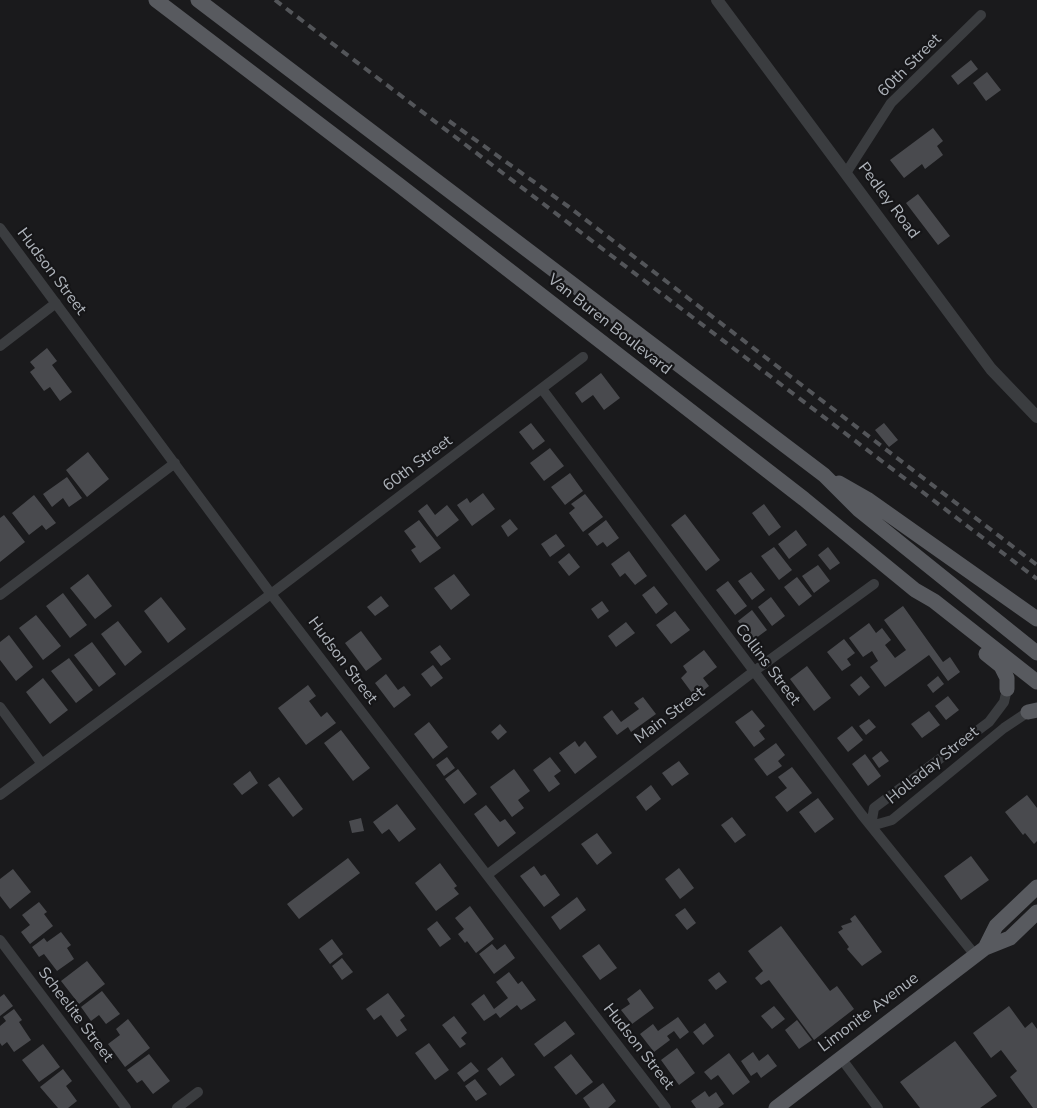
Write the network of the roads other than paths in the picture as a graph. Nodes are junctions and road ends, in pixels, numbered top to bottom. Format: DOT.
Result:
graph roads {
  1 [pos="156,0"];
  2 [pos="198,0"];
  3 [pos="717,0"];
  4 [pos="981,15"];
  5 [pos="846,173"];
  6 [pos="0,228"];
  7 [pos="56,303"];
  8 [pos="0,346"];
  9 [pos="583,357"];
  10 [pos="542,389"];
  11 [pos="1037,417"];
  12 [pos="175,463"];
  13 [pos="824,475"];
  14 [pos="874,584"];
  15 [pos="915,590"];
  16 [pos="271,594"];
  17 [pos="0,595"];
  18 [pos="1037,619"];
  19 [pos="1037,653"];
  20 [pos="753,672"];
  21 [pos="1037,682"];
  22 [pos="1007,689"];
  23 [pos="0,707"];
  24 [pos="1033,711"];
  25 [pos="42,764"];
  26 [pos="0,795"];
  27 [pos="871,826"];
  28 [pos="486,875"];
  29 [pos="1037,887"];
  30 [pos="1037,912"];
  31 [pos="1037,927"];
  32 [pos="1010,938"];
  33 [pos="0,940"];
  34 [pos="980,952"];
  35 [pos="841,1058"];
  36 [pos="198,1092"];
  37 [pos="126,1108"];
  38 [pos="177,1108"];
  39 [pos="666,1108"];
  40 [pos="776,1108"];
  41 [pos="878,1108"];
  1 -- 15 [label="main road, Van Buren Boulevard"];
  2 -- 13 [label="main road, Van Buren Boulevard"];
  3 -- 5 [label="street, Pedley Road"];
  4 -- 5 [label="street, 60th Street"];
  5 -- 11 [label="street, Pedley Road"];
  6 -- 7 [label="street, Hudson Street"];
  7 -- 8 [label="street"];
  7 -- 12 [label="street, Hudson Street"];
  9 -- 10 [label="street, 60th Street"];
  10 -- 16 [label="street, 60th Street"];
  10 -- 20 [label="street, Collins Street"];
  12 -- 16 [label="street, Hudson Street"];
  12 -- 17 [label="street"];
  13 -- 18 [label="main road"];
  13 -- 19 [label="main road, Van Buren Boulevard"];
  14 -- 20 [label="street, Main Street"];
  15 -- 21 [label="main road, Van Buren Boulevard"];
  15 -- 22 [label="main road"];
  16 -- 25 [label="street, 60th Street"];
  16 -- 28 [label="street, Hudson Street"];
  20 -- 27 [label="street, Collins Street"];
  20 -- 28 [label="street, Main Street"];
  22 -- 27 [label="street, Holladay Street"];
  23 -- 25 [label="street"];
  24 -- 27 [label="street, Holladay Street"];
  25 -- 26 [label="street, 60th Street"];
  27 -- 34 [label="street, Collins Street"];
  28 -- 39 [label="street, Hudson Street"];
  29 -- 34 [label="main road, Limonite Avenue"];
  30 -- 32 [label="main road, Limonite Avenue"];
  31 -- 32 [label="main road"];
  32 -- 34 [label="main road, Limonite Avenue"];
  33 -- 37 [label="street, Scheelite Street"];
  34 -- 35 [label="main road, Limonite Avenue"];
  35 -- 40 [label="main road, Limonite Avenue"];
  35 -- 41 [label="street"];
  36 -- 38 [label="street"];
}
